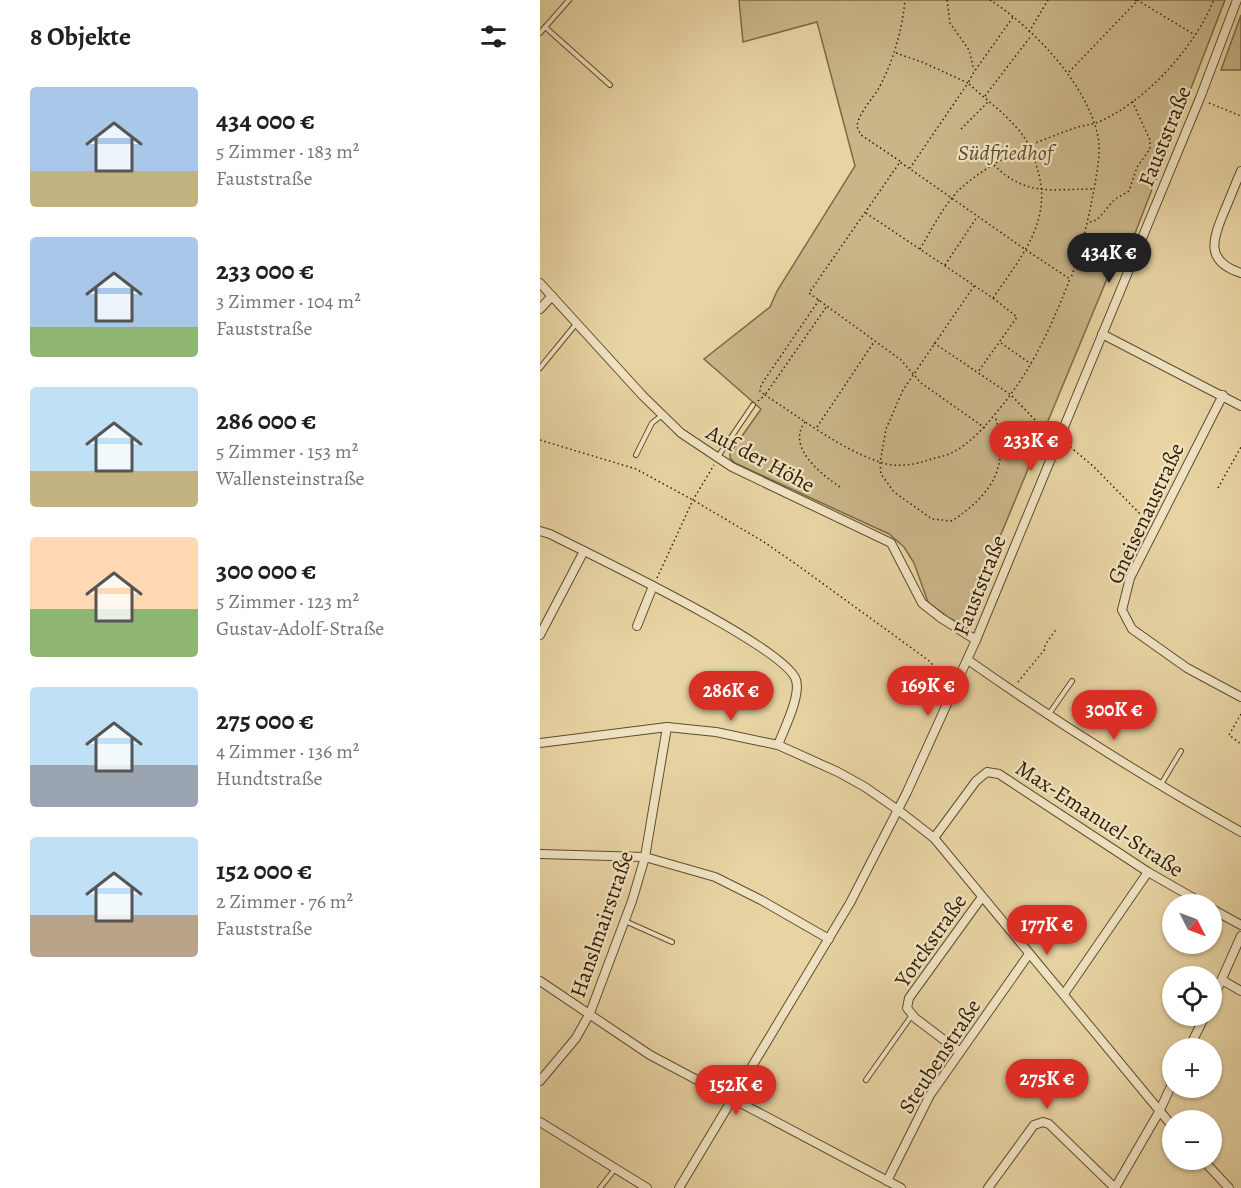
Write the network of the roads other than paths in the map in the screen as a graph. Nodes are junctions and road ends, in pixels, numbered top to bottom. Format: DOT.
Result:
graph roads {
  1 [pos="569,0"];
  2 [pos="1237,0"];
  3 [pos="545,27"];
  4 [pos="540,33"];
  5 [pos="610,85"];
  6 [pos="1241,171"];
  7 [pos="1241,273"];
  8 [pos="540,283"];
  9 [pos="552,296"];
  10 [pos="540,309"];
  11 [pos="577,324"];
  12 [pos="1102,334"];
  13 [pos="540,368"];
  14 [pos="1223,395"];
  15 [pos="753,405"];
  16 [pos="1241,406"];
  17 [pos="662,415"];
  18 [pos="636,455"];
  19 [pos="717,459"];
  20 [pos="540,531"];
  21 [pos="584,551"];
  22 [pos="653,586"];
  23 [pos="637,626"];
  24 [pos="540,635"];
  25 [pos="976,640"];
  26 [pos="968,660"];
  27 [pos="1072,681"];
  28 [pos="1240,698"];
  29 [pos="1049,715"];
  30 [pos="668,727"];
  31 [pos="540,743"];
  32 [pos="778,745"];
  33 [pos="1181,751"];
  34 [pos="1160,786"];
  35 [pos="898,810"];
  36 [pos="1241,832"];
  37 [pos="934,838"];
  38 [pos="540,854"];
  39 [pos="645,857"];
  40 [pos="1148,872"];
  41 [pos="1186,894"];
  42 [pos="982,897"];
  43 [pos="1222,915"];
  44 [pos="625,921"];
  45 [pos="1241,926"];
  46 [pos="1241,936"];
  47 [pos="829,939"];
  48 [pos="672,942"];
  49 [pos="1029,954"];
  50 [pos="1222,980"];
  51 [pos="540,981"];
  52 [pos="1241,991"];
  53 [pos="1064,994"];
  54 [pos="590,1013"];
  55 [pos="912,1014"];
  56 [pos="960,1052"];
  57 [pos="866,1080"];
  58 [pos="540,1081"];
  59 [pos="1166,1098"];
  60 [pos="732,1100"];
  61 [pos="1159,1112"];
  62 [pos="1162,1115"];
  63 [pos="540,1122"];
  64 [pos="615,1168"];
  65 [pos="1212,1170"];
  66 [pos="887,1181"];
  67 [pos="600,1188"];
  68 [pos="647,1188"];
  69 [pos="679,1188"];
  70 [pos="901,1188"];
  71 [pos="988,1188"];
  72 [pos="1115,1188"];
  73 [pos="1229,1188"];
  1 -- 3 [label="lane"];
  2 -- 12 [label="street, Fauststraße"];
  3 -- 4 [label="lane"];
  3 -- 5 [label="lane"];
  6 -- 7 [label="street"];
  8 -- 9 [label="street, Auf der Höhe"];
  9 -- 10 [label="street"];
  9 -- 11 [label="street, Auf der Höhe"];
  11 -- 13 [label="lane"];
  11 -- 17 [label="street, Auf der Höhe"];
  12 -- 14 [label="street"];
  12 -- 25 [label="street, Fauststraße"];
  14 -- 16 [label="street"];
  14 -- 28 [label="street, Gneisenaustraße"];
  15 -- 19 [label="lane"];
  17 -- 18 [label="lane"];
  17 -- 19 [label="street, Auf der Höhe"];
  19 -- 25 [label="street, Auf der Höhe"];
  20 -- 21 [label="street"];
  21 -- 22 [label="street"];
  21 -- 24 [label="street"];
  22 -- 23 [label="street"];
  22 -- 32 [label="street"];
  25 -- 26 [label="street, Fauststraße"];
  26 -- 29 [label="street"];
  26 -- 35 [label="street, Fauststraße"];
  27 -- 29 [label="lane"];
  29 -- 34 [label="street"];
  30 -- 31 [label="street"];
  30 -- 32 [label="street"];
  30 -- 39 [label="street, Hanslmairstraße"];
  32 -- 35 [label="street"];
  33 -- 34 [label="lane"];
  34 -- 36 [label="street"];
  35 -- 37 [label="street"];
  35 -- 47 [label="street, Fauststraße"];
  37 -- 40 [label="street, Max-Emanuel-Straße"];
  37 -- 42 [label="street"];
  38 -- 39 [label="street"];
  39 -- 44 [label="street, Hanslmairstraße"];
  39 -- 47 [label="street"];
  40 -- 41 [label="street, Max-Emanuel-Straße"];
  40 -- 53 [label="street"];
  42 -- 49 [label="street"];
  42 -- 55 [label="street, Yorckstraße"];
  43 -- 45 [label="street"];
  44 -- 48 [label="lane"];
  44 -- 54 [label="street, Hanslmairstraße"];
  46 -- 50 [label="street"];
  47 -- 60 [label="street, Fauststraße"];
  49 -- 53 [label="street"];
  49 -- 56 [label="street, Steubenstraße"];
  50 -- 52 [label="street"];
  51 -- 54 [label="street"];
  53 -- 61 [label="street"];
  54 -- 58 [label="street, Hanslmairstraße"];
  54 -- 60 [label="street"];
  55 -- 56 [label="street, Yorckstraße"];
  55 -- 57 [label="lane"];
  56 -- 66 [label="street, Steubenstraße"];
  59 -- 61 [label="street"];
  60 -- 66 [label="street"];
  60 -- 69 [label="street, Fauststraße"];
  61 -- 62 [label="street"];
  61 -- 72 [label="street"];
  63 -- 64 [label="street"];
  64 -- 67 [label="lane"];
  64 -- 68 [label="street"];
  65 -- 73 [label="street"];
  66 -- 70 [label="street"];
  71 -- 72 [label="street"];
}
